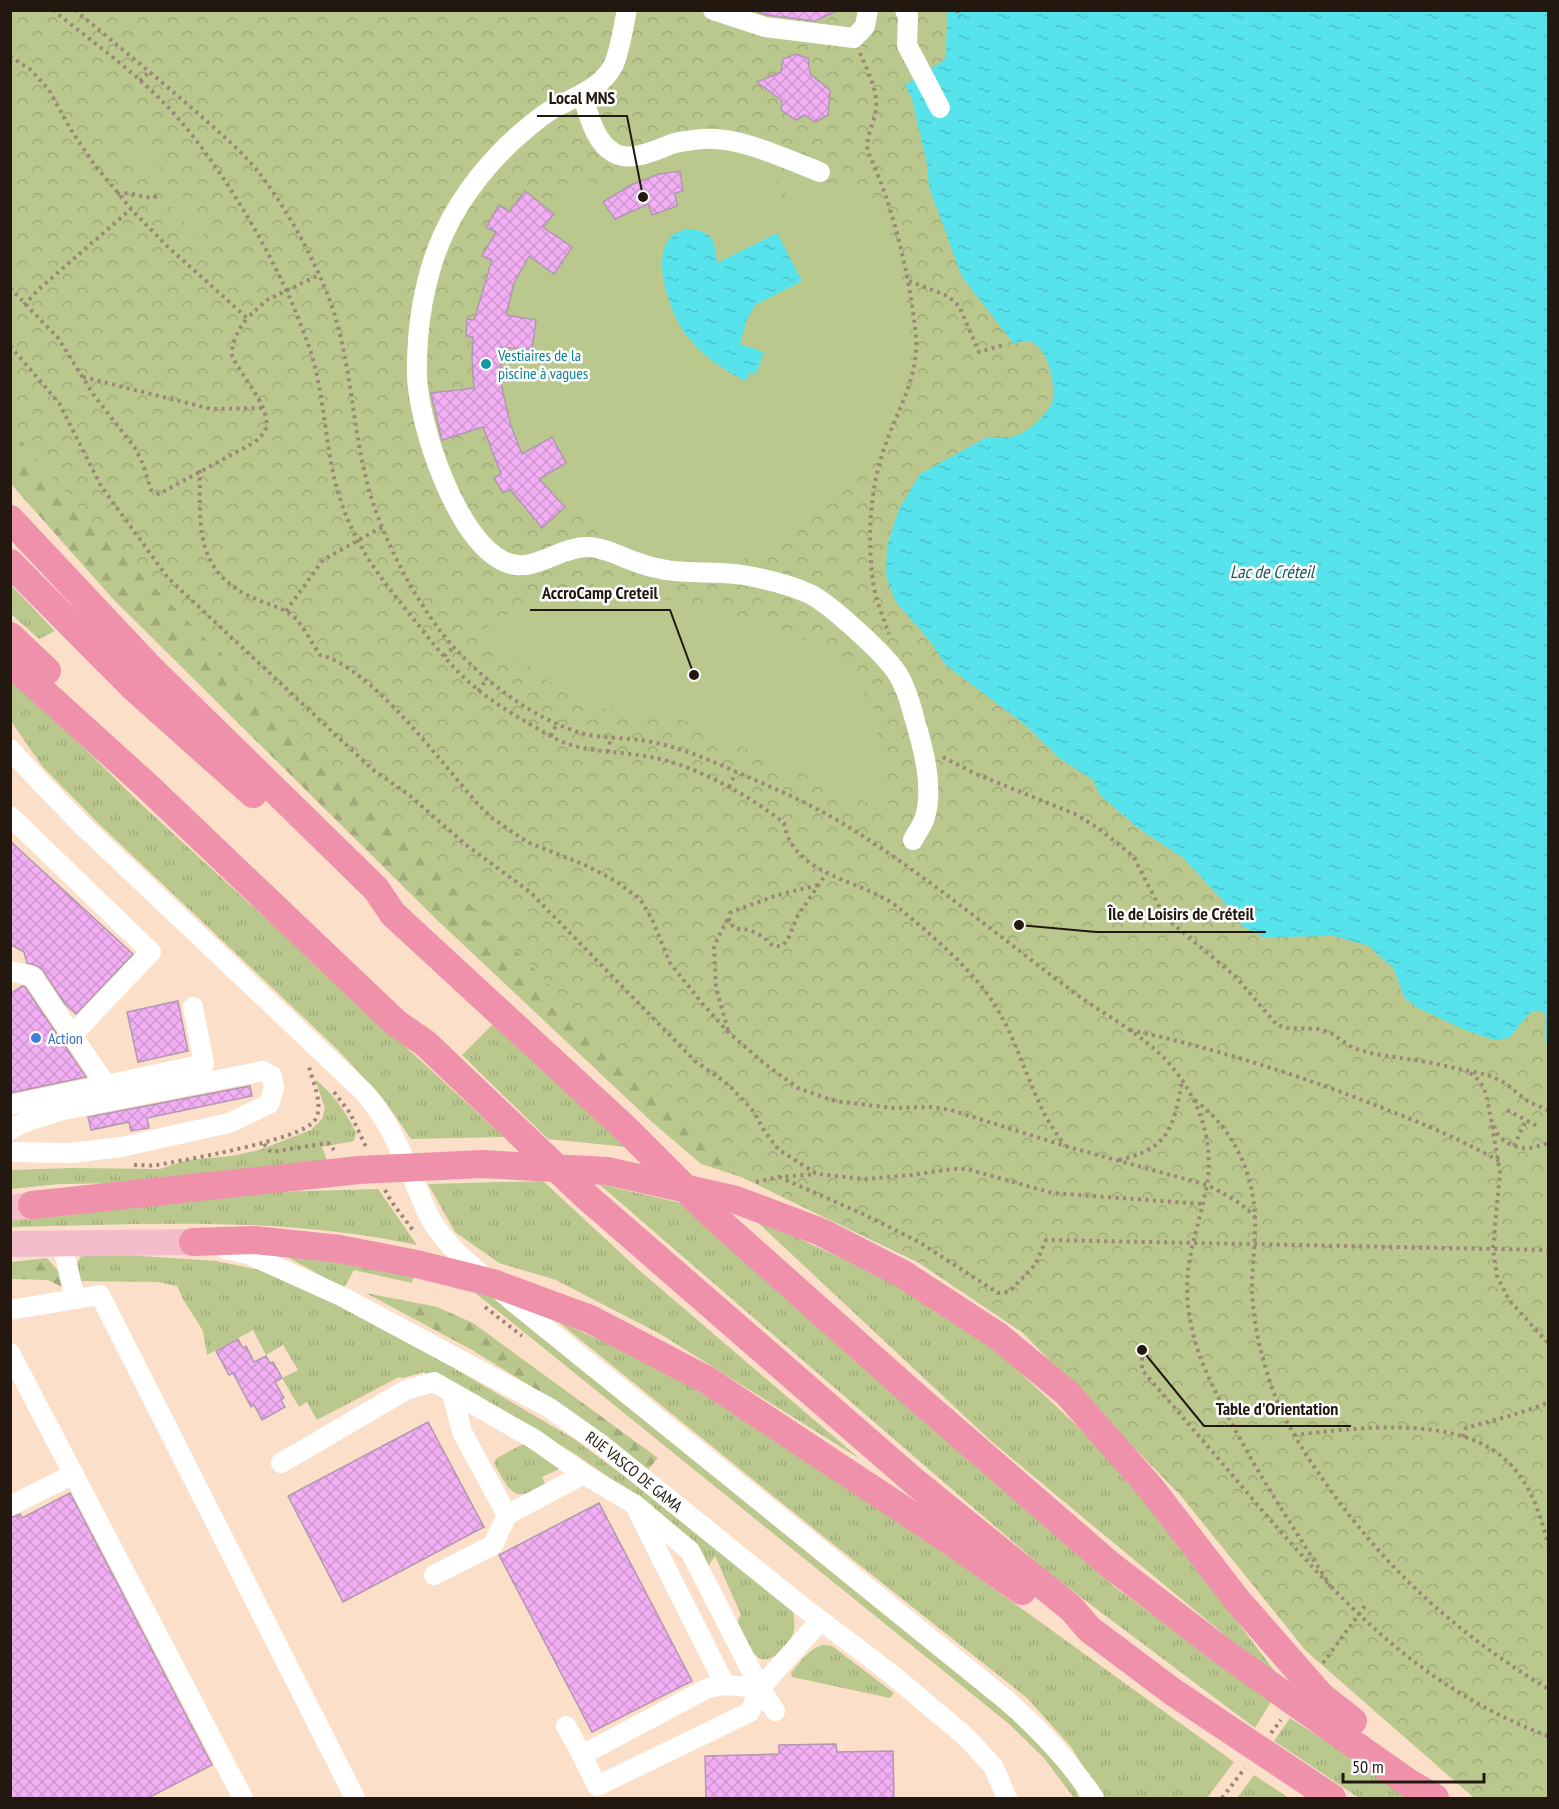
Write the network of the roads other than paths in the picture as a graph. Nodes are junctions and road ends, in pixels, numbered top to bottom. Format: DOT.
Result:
graph roads {
  1 [pos="627,10"];
  2 [pos="713,10"];
  3 [pos="868,10"];
  4 [pos="905,10"];
  5 [pos="582,94"];
  6 [pos="940,108"];
  7 [pos="820,172"];
  8 [pos="10,519"];
  9 [pos="10,563"];
  10 [pos="10,636"];
  11 [pos="10,662"];
  12 [pos="10,749"];
  13 [pos="10,816"];
  14 [pos="913,840"];
  15 [pos="393,914"];
  16 [pos="10,971"];
  17 [pos="193,1007"];
  18 [pos="72,1035"];
  19 [pos="424,1043"];
  20 [pos="106,1085"];
  21 [pos="10,1105"];
  22 [pos="10,1130"];
  23 [pos="10,1152"];
  24 [pos="18,1206"];
  25 [pos="193,1242"];
  26 [pos="63,1243"];
  27 [pos="10,1244"];
  28 [pos="485,1292"];
  29 [pos="75,1299"];
  30 [pos="10,1310"];
  31 [pos="10,1353"];
  32 [pos="452,1392"];
  33 [pos="281,1463"];
  34 [pos="74,1474"];
  35 [pos="584,1474"];
  36 [pos="634,1504"];
  37 [pos="10,1506"];
  38 [pos="507,1515"];
  39 [pos="434,1575"];
  40 [pos="820,1621"];
  41 [pos="1089,1629"];
  42 [pos="725,1685"];
  43 [pos="760,1688"];
  44 [pos="775,1711"];
  45 [pos="566,1726"];
  46 [pos="582,1755"];
  47 [pos="601,1792"];
  48 [pos="243,1798"];
  49 [pos="355,1798"];
  50 [pos="1007,1798"];
  51 [pos="1094,1798"];
  52 [pos="1332,1798"];
  53 [pos="1435,1798"];
  54 [pos="1443,1798"];
  1 -- 5 [label="street"];
  2 -- 3 [label="street"];
  4 -- 6 [label="street"];
  5 -- 7 [label="street"];
  5 -- 14 [label="street"];
  8 -- 15 [label="highway"];
  9 -- 15 [label="highway"];
  10 -- 19 [label="highway"];
  11 -- 19 [label="highway"];
  12 -- 28 [label="street"];
  13 -- 18 [label="street"];
  15 -- 53 [label="highway"];
  16 -- 18 [label="street"];
  17 -- 20 [label="street"];
  18 -- 20 [label="street"];
  19 -- 41 [label="highway"];
  20 -- 21 [label="street"];
  22 -- 23 [label="street"];
  24 -- 54 [label="highway"];
  25 -- 26 [label="main road"];
  25 -- 28 [label="highway"];
  25 -- 40 [label="street, RUE VASCO DE GAMA"];
  26 -- 27 [label="main road"];
  26 -- 29 [label="street"];
  28 -- 41 [label="highway"];
  28 -- 51 [label="street"];
  29 -- 30 [label="street"];
  29 -- 49 [label="street"];
  31 -- 34 [label="street"];
  32 -- 33 [label="street"];
  32 -- 35 [label="street"];
  32 -- 38 [label="street"];
  34 -- 37 [label="street"];
  34 -- 48 [label="street"];
  35 -- 36 [label="street"];
  35 -- 38 [label="street"];
  36 -- 42 [label="street"];
  36 -- 43 [label="street"];
  38 -- 39 [label="street"];
  40 -- 43 [label="street"];
  40 -- 50 [label="street, RUE VASCO DE GAMA"];
  41 -- 52 [label="highway"];
  42 -- 43 [label="street"];
  42 -- 46 [label="street"];
  43 -- 44 [label="street"];
  43 -- 47 [label="street"];
  45 -- 46 [label="street"];
  46 -- 47 [label="street"];
}
